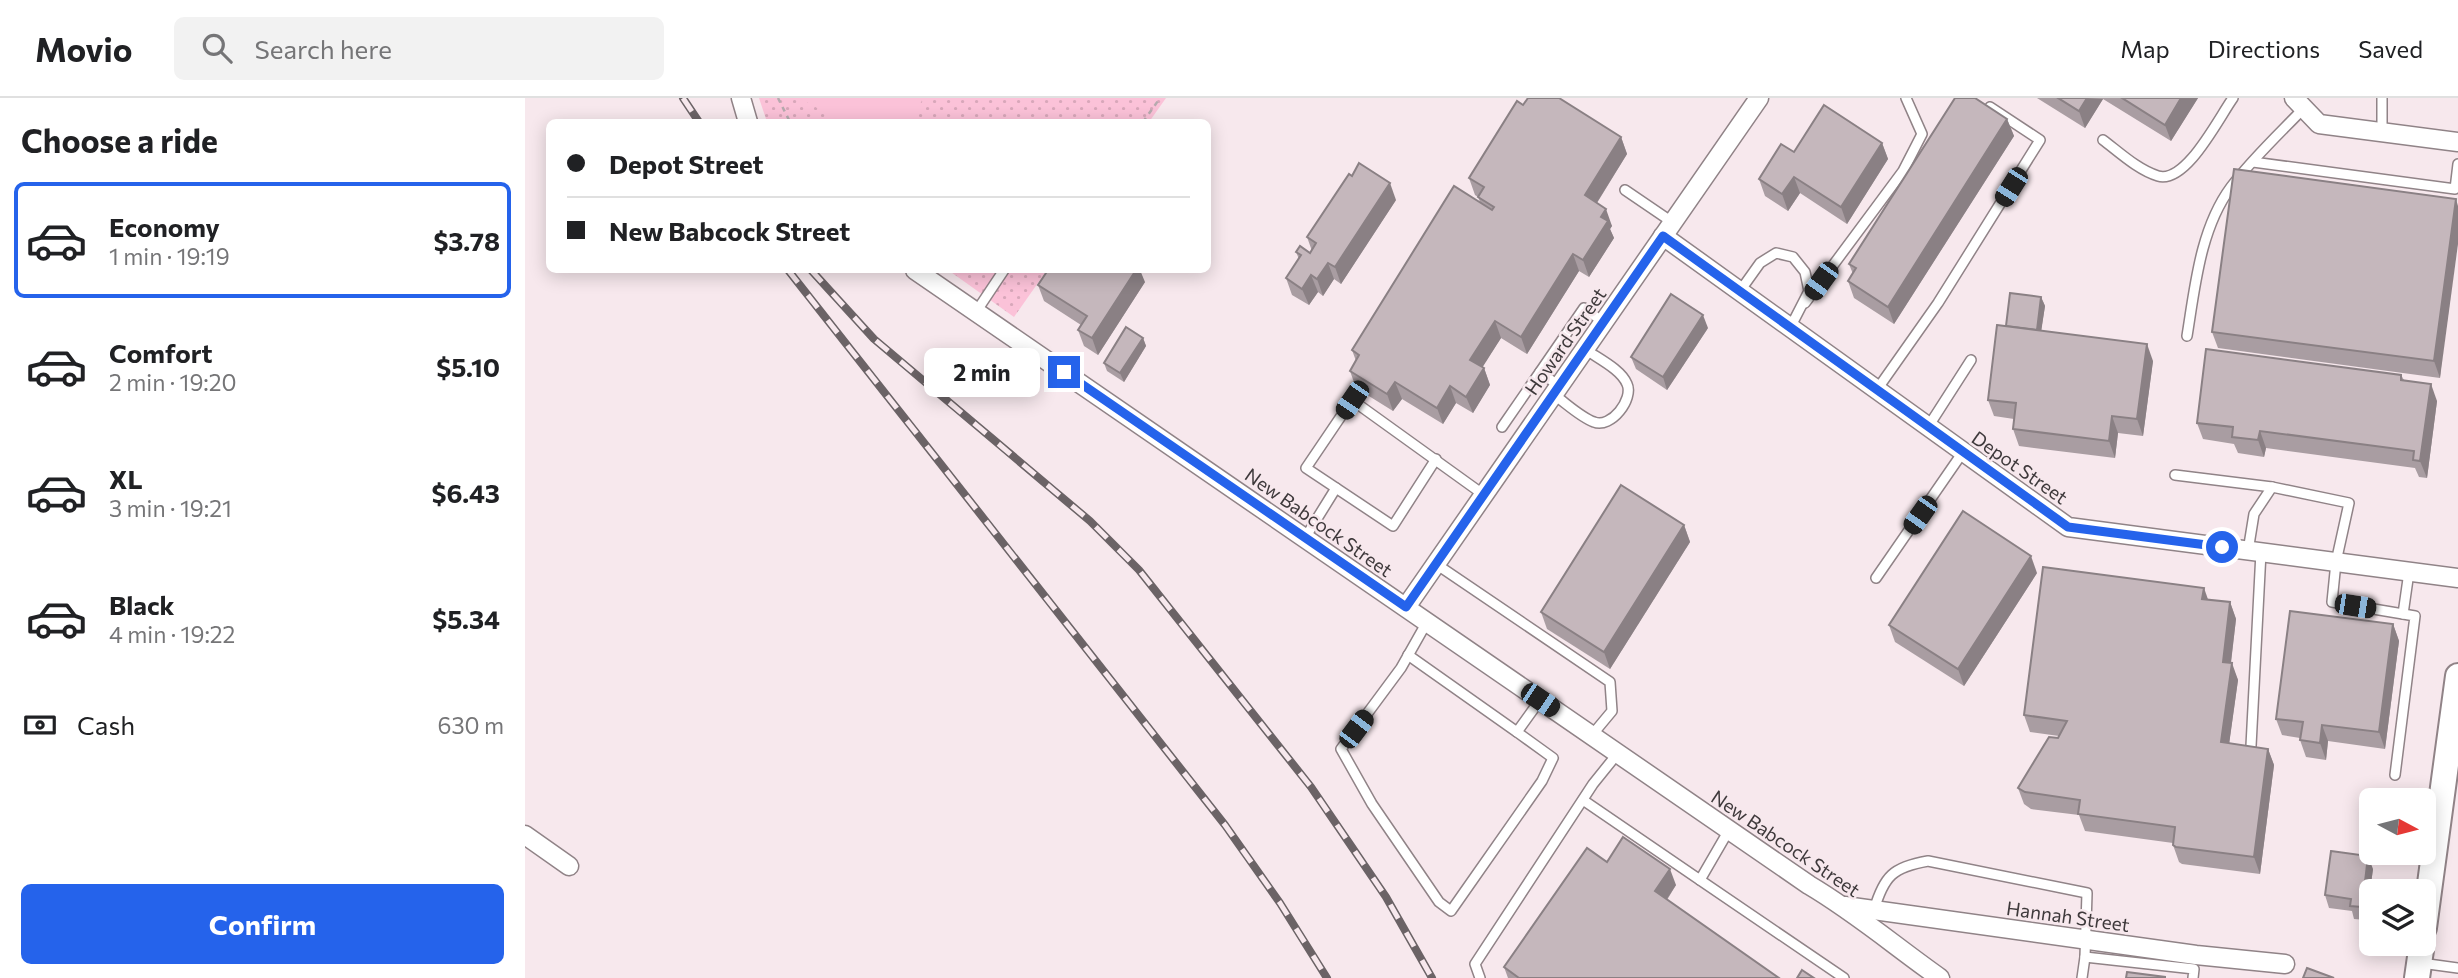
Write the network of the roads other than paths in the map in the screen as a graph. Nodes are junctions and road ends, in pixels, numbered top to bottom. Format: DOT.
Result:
graph roads {
  1 [pos="741,98"];
  2 [pos="1759,98"];
  3 [pos="1906,98"];
  4 [pos="2233,98"];
  5 [pos="2382,98"];
  6 [pos="2299,103"];
  7 [pos="1990,107"];
  8 [pos="747,119"];
  9 [pos="2382,132"];
  10 [pos="2102,140"];
  11 [pos="2458,142"];
  12 [pos="2253,162"];
  13 [pos="2458,164"];
  14 [pos="1625,190"];
  15 [pos="1667,229"];
  16 [pos="919,273"];
  17 [pos="1003,273"];
  18 [pos="1740,291"];
  19 [pos="1805,303"];
  20 [pos="976,312"];
  21 [pos="1603,322"];
  22 [pos="1790,328"];
  23 [pos="2187,336"];
  24 [pos="1584,349"];
  25 [pos="1971,360"];
  26 [pos="1540,372"];
  27 [pos="1556,390"];
  28 [pos="1876,390"];
  29 [pos="1502,426"];
  30 [pos="1928,427"];
  31 [pos="1963,452"];
  32 [pos="1436,460"];
  33 [pos="2175,475"];
  34 [pos="2272,487"];
  35 [pos="1336,488"];
  36 [pos="1484,495"];
  37 [pos="1304,538"];
  38 [pos="2255,551"];
  39 [pos="2336,562"];
  40 [pos="1436,564"];
  41 [pos="2409,572"];
  42 [pos="1876,578"];
  43 [pos="2458,578"];
  44 [pos="1406,607"];
  45 [pos="2403,614"];
  46 [pos="1427,622"];
  47 [pos="1408,655"];
  48 [pos="2458,676"];
  49 [pos="1540,700"];
  50 [pos="1517,732"];
  51 [pos="1592,736"];
  52 [pos="2251,746"];
  53 [pos="1618,753"];
  54 [pos="2395,775"];
  55 [pos="2451,775"];
  56 [pos="1583,800"];
  57 [pos="1729,830"];
  58 [pos="525,835"];
  59 [pos="569,866"];
  60 [pos="2433,879"];
  61 [pos="1700,880"];
  62 [pos="1845,906"];
  63 [pos="1874,910"];
  64 [pos="2085,948"];
  65 [pos="2419,961"];
  66 [pos="2285,964"];
  67 [pos="2194,968"];
  68 [pos="2458,968"];
  69 [pos="1480,978"];
  70 [pos="1844,978"];
  71 [pos="1940,978"];
  72 [pos="2082,978"];
  1 -- 8 [label="street"];
  2 -- 15 [label="street, Howard Street"];
  3 -- 19 [label="lane"];
  4 -- 10 [label="lane"];
  5 -- 9 [label="lane"];
  6 -- 9 [label="street"];
  6 -- 12 [label="lane"];
  7 -- 28 [label="lane"];
  9 -- 11 [label="street"];
  12 -- 13 [label="lane"];
  12 -- 23 [label="lane"];
  14 -- 15 [label="lane"];
  15 -- 18 [label="street, Depot Street"];
  15 -- 21 [label="street, Howard Street"];
  16 -- 20 [label="street, New Babcock Street"];
  17 -- 20 [label="lane"];
  18 -- 19 [label="lane"];
  18 -- 22 [label="street, Depot Street"];
  19 -- 22 [label="lane"];
  20 -- 37 [label="street, New Babcock Street"];
  21 -- 24 [label="street, Howard Street"];
  21 -- 26 [label="lane"];
  22 -- 28 [label="street, Depot Street"];
  24 -- 27 [label="street, Howard Street"];
  24 -- 27 [label="lane"];
  25 -- 30 [label="lane"];
  26 -- 27 [label="lane"];
  26 -- 29 [label="lane"];
  27 -- 36 [label="street, Howard Street"];
  28 -- 30 [label="street, Depot Street"];
  30 -- 31 [label="street, Depot Street"];
  31 -- 38 [label="street, Depot Street"];
  31 -- 42 [label="lane"];
  32 -- 35 [label="lane"];
  32 -- 35 [label="lane"];
  32 -- 36 [label="lane"];
  33 -- 34 [label="lane"];
  34 -- 38 [label="lane"];
  34 -- 39 [label="lane"];
  35 -- 37 [label="lane"];
  36 -- 40 [label="street, Howard Street"];
  37 -- 44 [label="street, New Babcock Street"];
  38 -- 39 [label="street, Depot Street"];
  38 -- 52 [label="lane"];
  39 -- 41 [label="street, Depot Street"];
  39 -- 45 [label="lane"];
  40 -- 44 [label="street, Howard Street"];
  40 -- 51 [label="lane"];
  41 -- 43 [label="street, Depot Street"];
  41 -- 45 [label="lane"];
  44 -- 46 [label="street, New Babcock Street"];
  45 -- 54 [label="lane"];
  46 -- 47 [label="lane"];
  46 -- 49 [label="street, New Babcock Street"];
  47 -- 50 [label="lane"];
  47 -- 50 [label="lane"];
  48 -- 55 [label="main road"];
  49 -- 50 [label="lane"];
  49 -- 51 [label="street, New Babcock Street"];
  51 -- 53 [label="street, New Babcock Street"];
  53 -- 56 [label="lane"];
  53 -- 57 [label="street, New Babcock Street"];
  55 -- 60 [label="main road"];
  56 -- 61 [label="lane"];
  56 -- 69 [label="lane"];
  57 -- 61 [label="lane"];
  57 -- 62 [label="street, New Babcock Street"];
  58 -- 59 [label="street"];
  61 -- 70 [label="lane"];
  62 -- 63 [label="street, Hannah Street"];
  62 -- 71 [label="street, New Babcock Street"];
  63 -- 64 [label="street, Hannah Street"];
  63 -- 64 [label="lane"];
  64 -- 67 [label="street, Hannah Street"];
  64 -- 72 [label="lane"];
  65 -- 68 [label="lane"];
  66 -- 67 [label="street, Hannah Street"];
}
